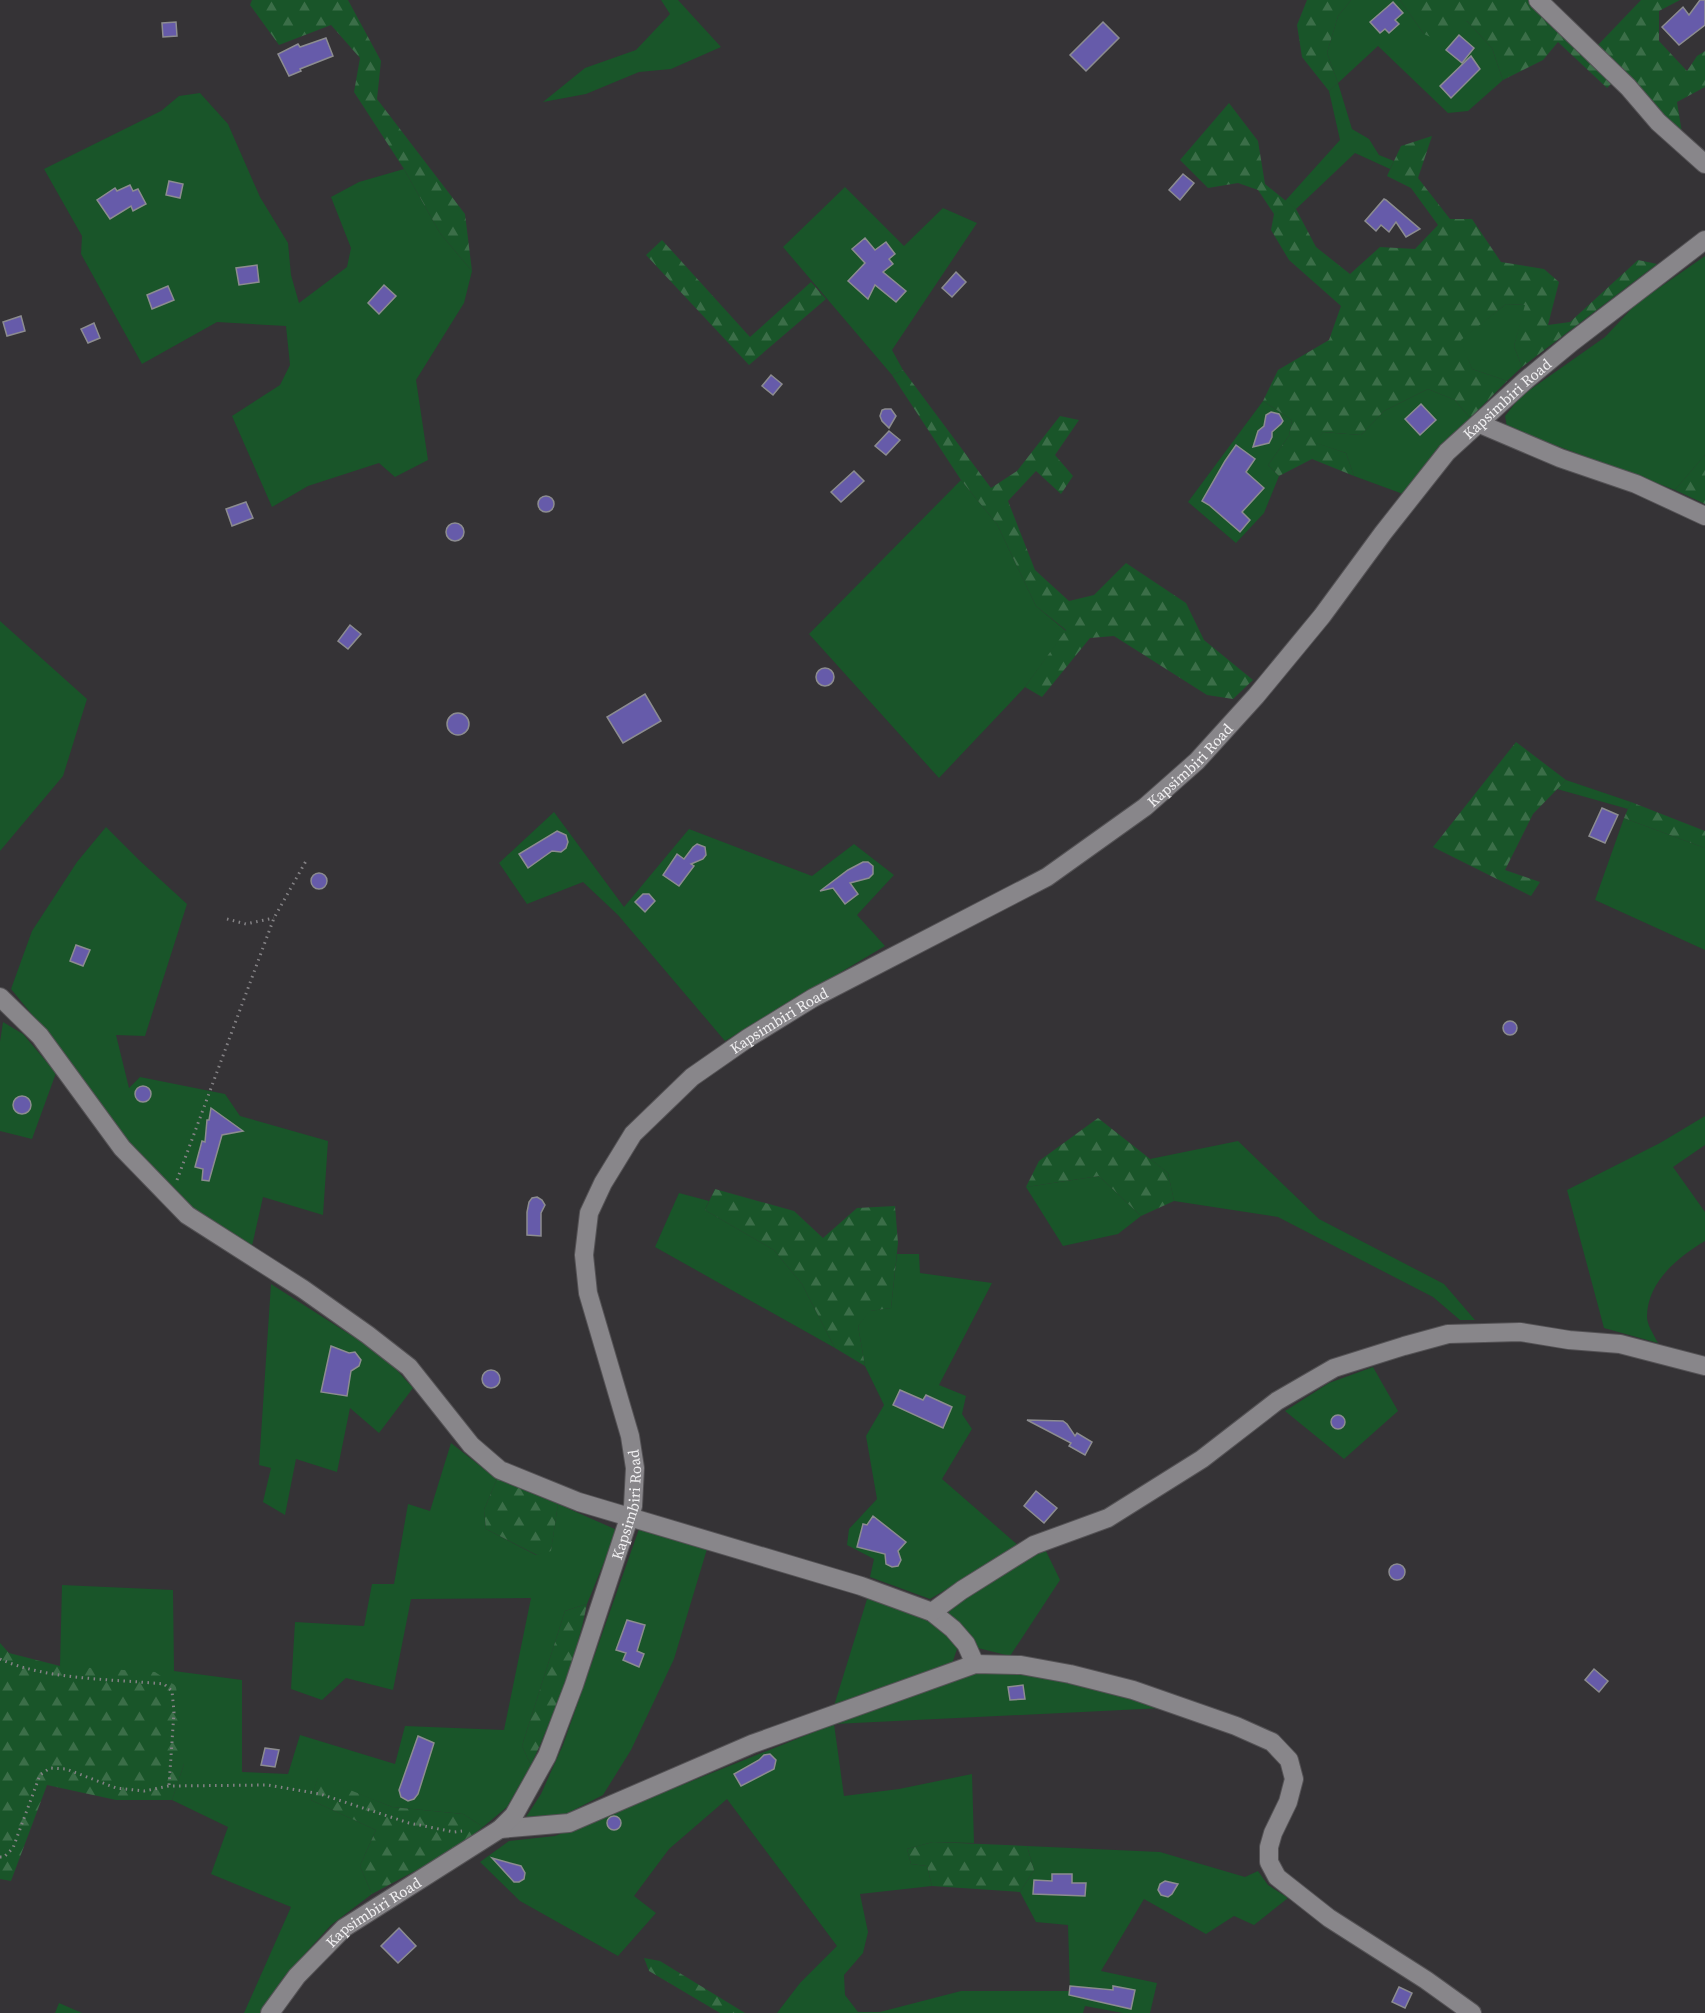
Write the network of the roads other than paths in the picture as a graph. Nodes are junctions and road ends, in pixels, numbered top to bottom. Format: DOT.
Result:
graph roads {
  1 [pos="1538,0"];
  2 [pos="1705,164"];
  3 [pos="1705,240"];
  4 [pos="1480,424"];
  5 [pos="1705,516"];
  6 [pos="0,997"];
  7 [pos="1705,1366"];
  8 [pos="630,1518"];
  9 [pos="932,1612"];
  10 [pos="975,1664"];
  11 [pos="500,1829"];
  12 [pos="270,2013"];
  13 [pos="1472,2013"];
  1 -- 2 [label="street"];
  3 -- 4 [label="street, Kapsimbiri Road"];
  4 -- 5 [label="street"];
  4 -- 8 [label="street, Kapsimbiri Road"];
  6 -- 8 [label="street"];
  7 -- 9 [label="street"];
  8 -- 9 [label="street"];
  8 -- 11 [label="street, Kapsimbiri Road"];
  9 -- 10 [label="street"];
  10 -- 11 [label="street"];
  10 -- 13 [label="street"];
  11 -- 12 [label="street, Kapsimbiri Road"];
}
